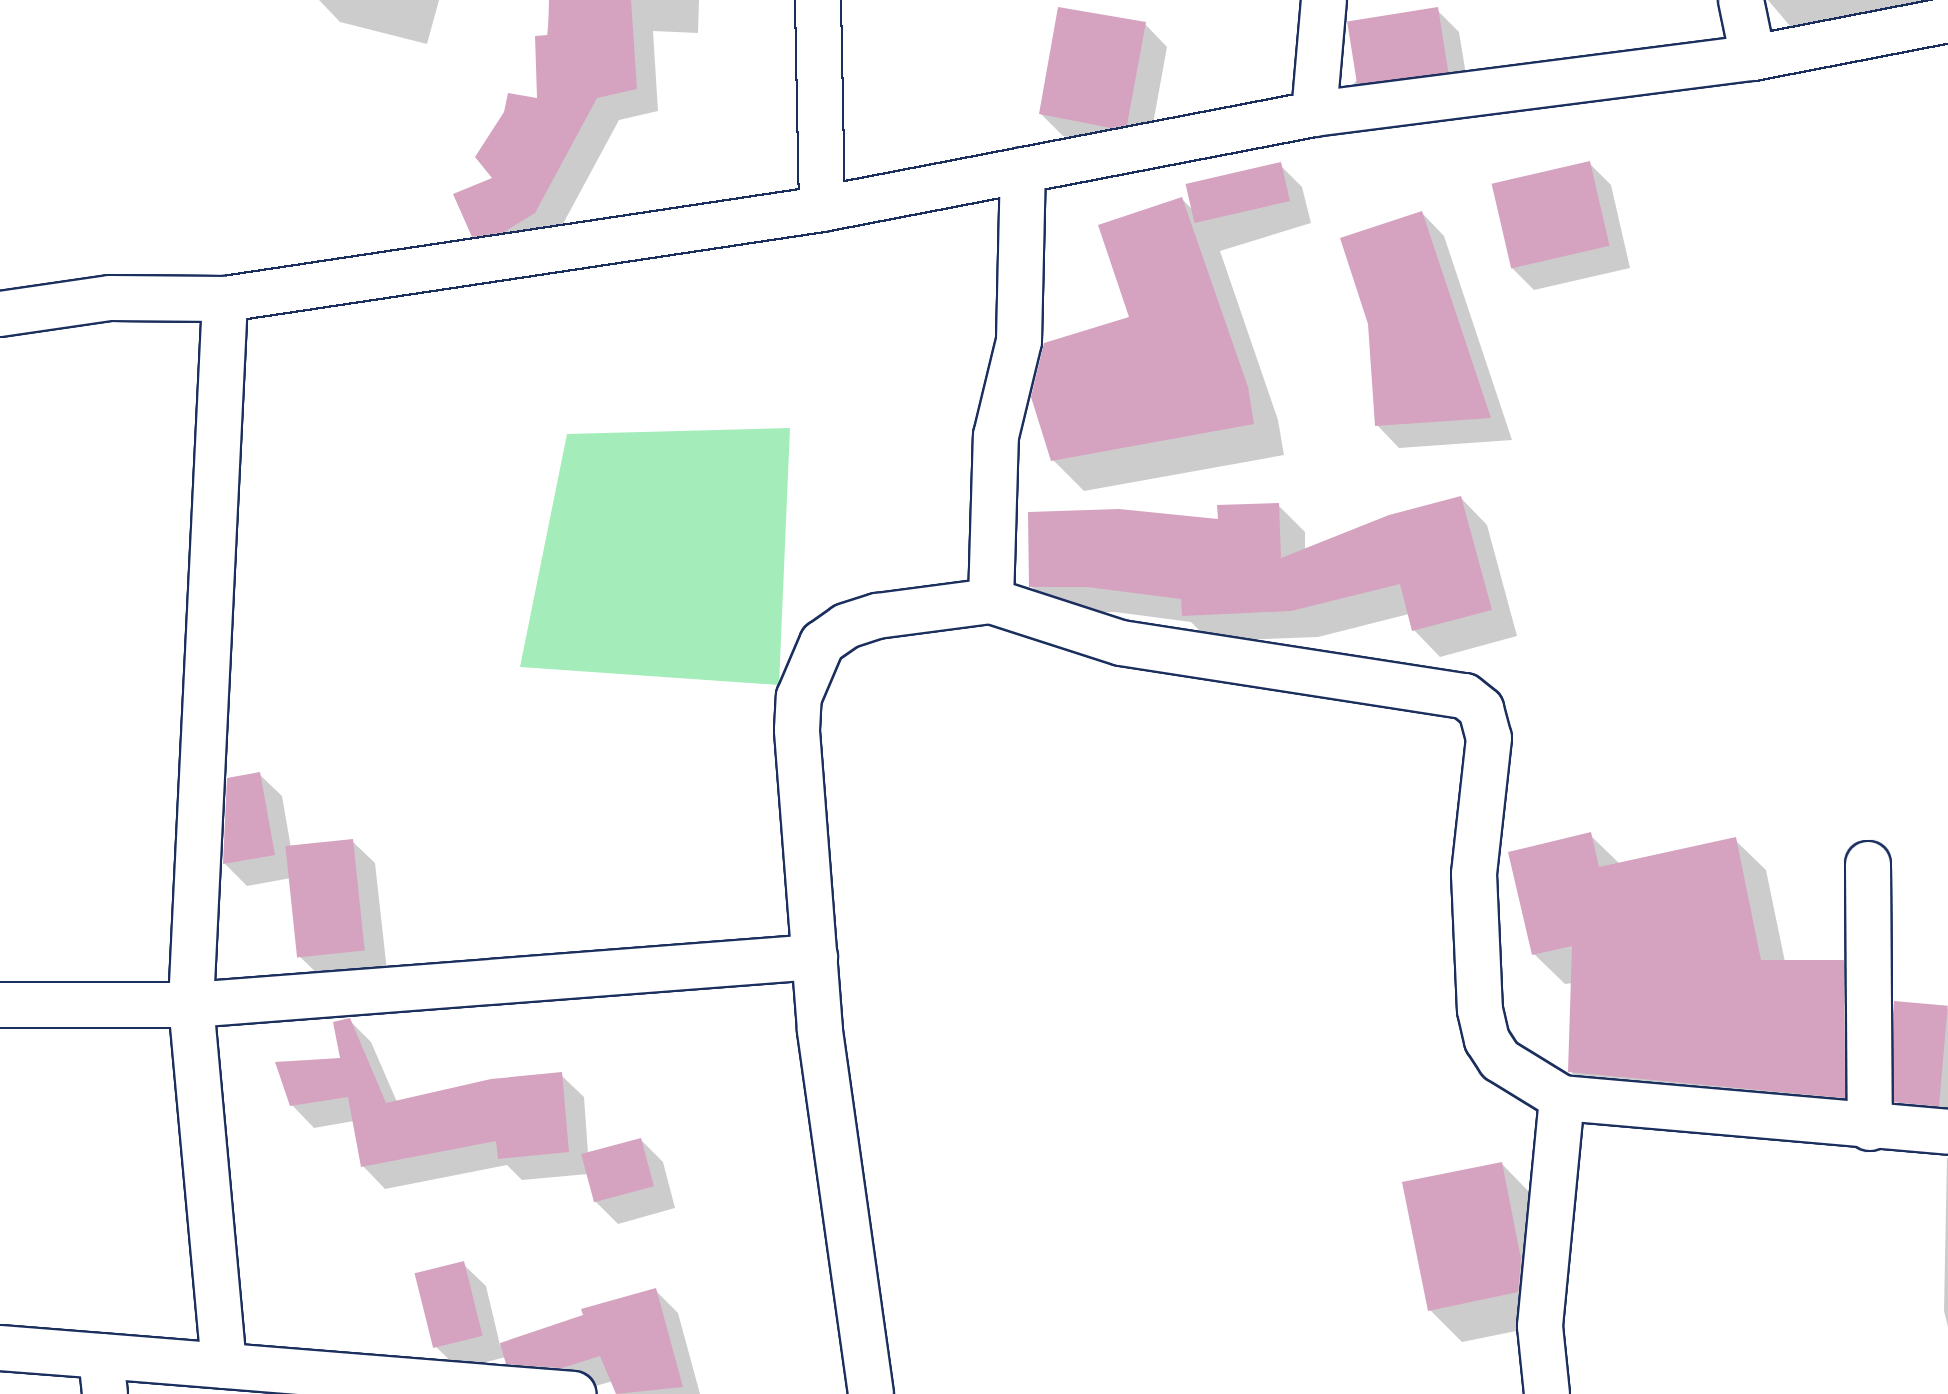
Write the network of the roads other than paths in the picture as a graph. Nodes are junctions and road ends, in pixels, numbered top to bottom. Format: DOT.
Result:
graph roads {
  1 [pos="818,0"];
  2 [pos="1324,0"];
  3 [pos="1741,0"];
  4 [pos="1948,20"];
  5 [pos="1753,58"];
  6 [pos="1314,114"];
  7 [pos="1023,170"];
  8 [pos="822,209"];
  9 [pos="225,299"];
  10 [pos="0,314"];
  11 [pos="991,601"];
  12 [pos="1868,864"];
  13 [pos="815,957"];
  14 [pos="0,1005"];
  15 [pos="191,1005"];
  16 [pos="1562,1098"];
  17 [pos="1870,1128"];
  18 [pos="1948,1132"];
  19 [pos="0,1348"];
  20 [pos="224,1366"];
  21 [pos="103,1375"];
  22 [pos="573,1394"];
  23 [pos="871,1394"];
  24 [pos="1547,1394"];
  1 -- 8 [label="street"];
  2 -- 6 [label="street"];
  3 -- 5 [label="street"];
  4 -- 5 [label="street"];
  5 -- 6 [label="street"];
  6 -- 7 [label="street"];
  7 -- 8 [label="street"];
  7 -- 11 [label="street"];
  8 -- 9 [label="street"];
  9 -- 10 [label="street"];
  9 -- 15 [label="street"];
  11 -- 13 [label="street"];
  11 -- 16 [label="street"];
  12 -- 17 [label="street"];
  13 -- 15 [label="street"];
  13 -- 23 [label="street"];
  14 -- 15 [label="street"];
  15 -- 20 [label="street"];
  16 -- 17 [label="street"];
  16 -- 24 [label="street"];
  17 -- 18 [label="street"];
  19 -- 21 [label="street"];
  20 -- 21 [label="street"];
  20 -- 22 [label="street"];
}
